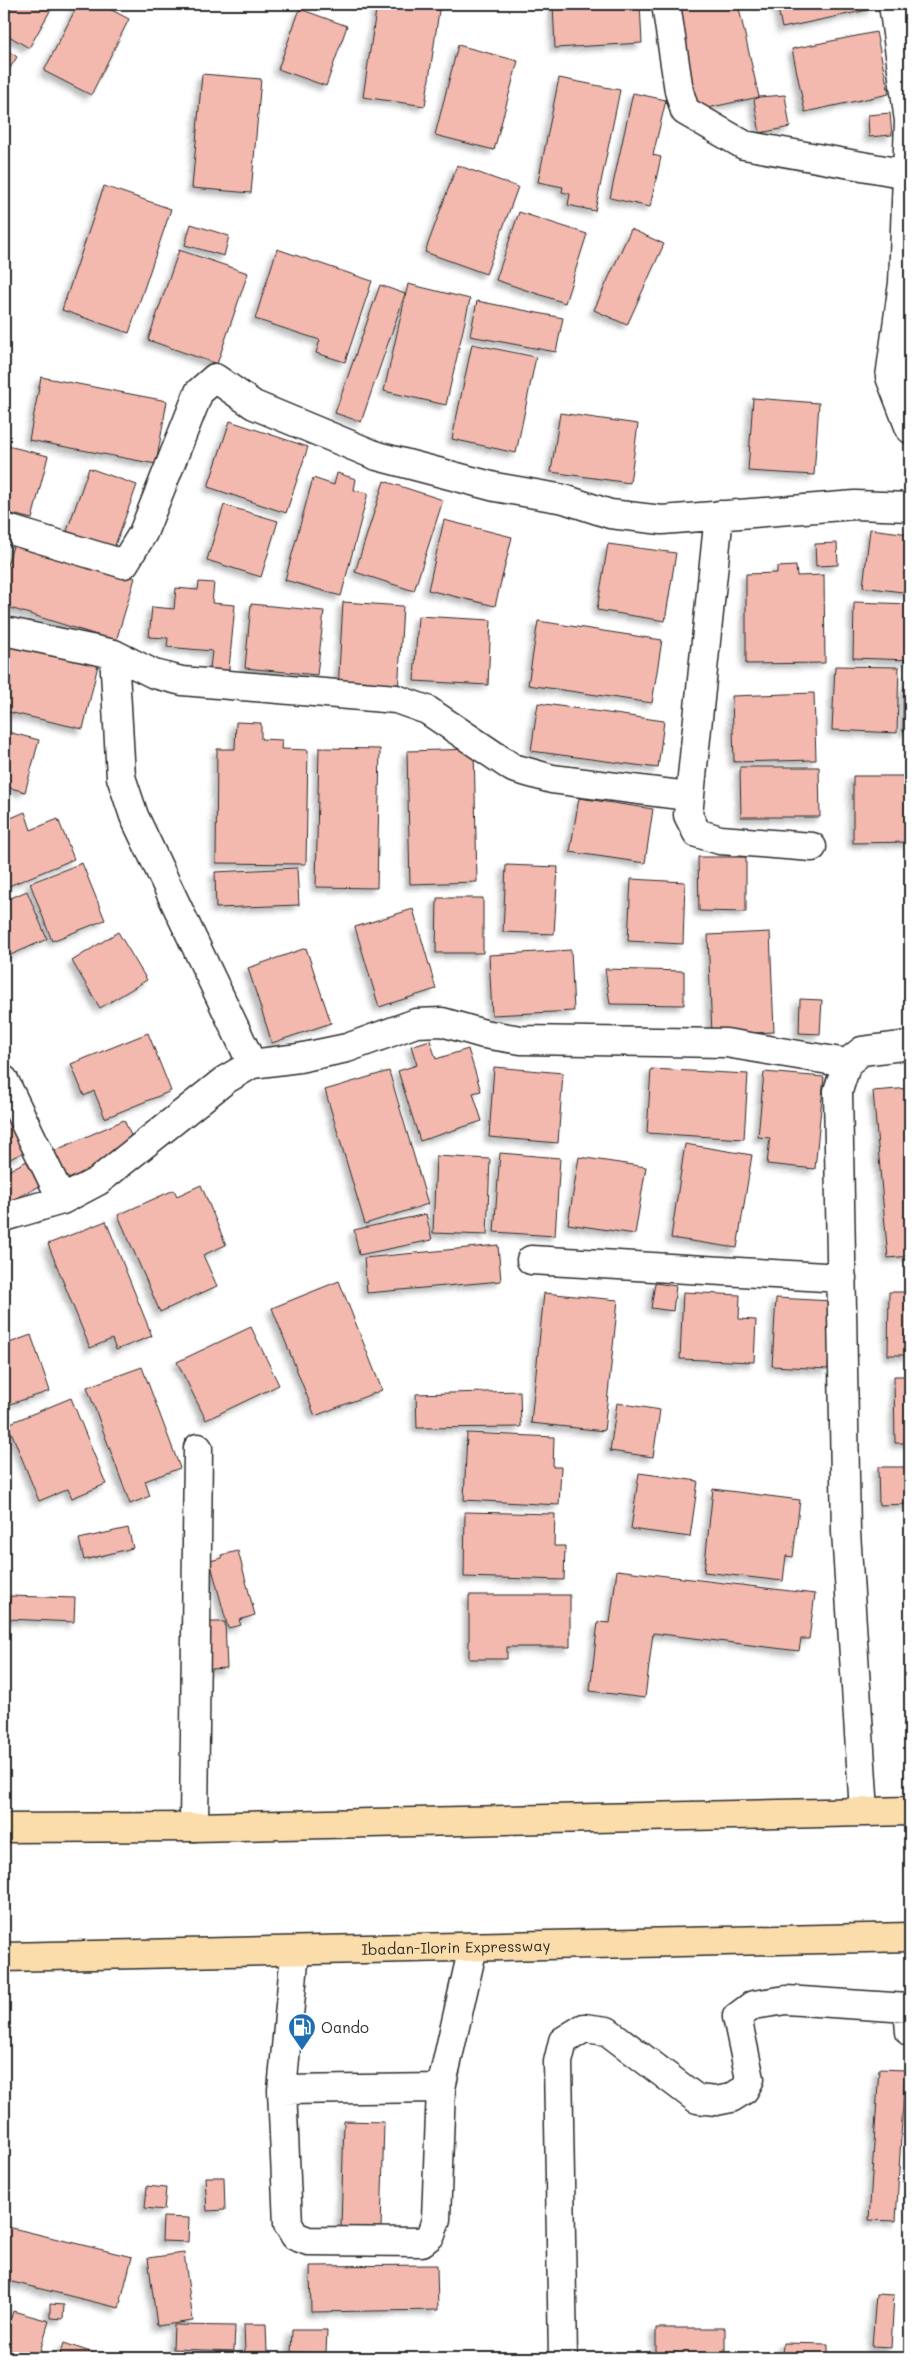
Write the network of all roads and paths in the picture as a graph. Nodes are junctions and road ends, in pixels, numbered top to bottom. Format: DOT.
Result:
graph roads {
  1 [pos="666,4"];
  2 [pos="893,4"];
  3 [pos="907,174"];
  4 [pos="910,428"];
  5 [pos="910,507"];
  6 [pos="719,515"];
  7 [pos="4,528"];
  8 [pos="4,631"];
  9 [pos="114,654"];
  10 [pos="688,796"];
  11 [pos="812,847"];
  12 [pos="910,1045"];
  13 [pos="252,1064"];
  14 [pos="847,1064"];
  15 [pos="4,1080"];
  16 [pos="62,1200"];
  17 [pos="4,1217"];
  18 [pos="531,1260"];
  19 [pos="842,1278"];
  20 [pos="198,1448"];
  21 [pos="864,1811"];
  22 [pos="910,1811"];
  23 [pos="194,1827"];
  24 [pos="4,1828"];
  25 [pos="910,1937"];
  26 [pos="473,1947"];
  27 [pos="294,1952"];
  28 [pos="4,1957"];
  29 [pos="910,2032"];
  30 [pos="440,2088"];
  31 [pos="282,2090"];
  32 [pos="563,2358"];
  1 -- 3 [label="street"];
  2 -- 3 [label="street"];
  3 -- 4 [label="street"];
  5 -- 6 [label="street"];
  6 -- 7 [label="street"];
  6 -- 10 [label="street"];
  8 -- 9 [label="street"];
  9 -- 10 [label="street"];
  9 -- 13 [label="street"];
  10 -- 11 [label="street"];
  12 -- 14 [label="street"];
  13 -- 14 [label="street"];
  13 -- 16 [label="street"];
  14 -- 19 [label="street"];
  15 -- 16 [label="street"];
  16 -- 17 [label="street"];
  18 -- 19 [label="street"];
  19 -- 21 [label="street"];
  20 -- 23 [label="street"];
  21 -- 22 [label="highway"];
  21 -- 23 [label="highway"];
  23 -- 24 [label="highway"];
  25 -- 26 [label="highway, Ibadan-Ilorin Expressway"];
  26 -- 27 [label="highway, Ibadan-Ilorin Expressway"];
  26 -- 30 [label="street"];
  27 -- 28 [label="highway, Ibadan-Ilorin Expressway"];
  27 -- 31 [label="street"];
  29 -- 32 [label="street"];
  30 -- 31 [label="street"];
  30 -- 31 [label="street"];
}
